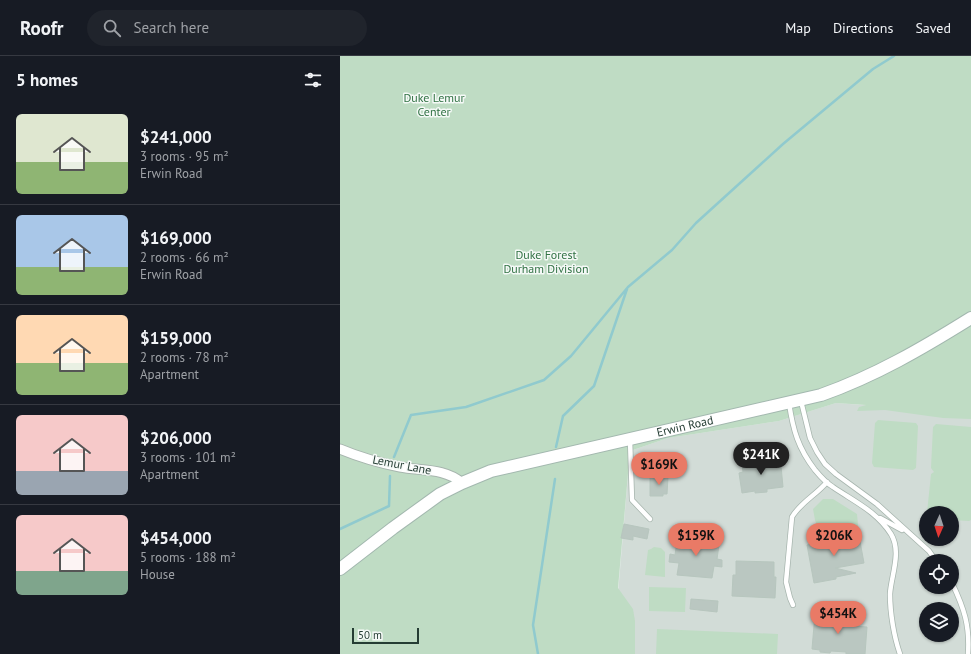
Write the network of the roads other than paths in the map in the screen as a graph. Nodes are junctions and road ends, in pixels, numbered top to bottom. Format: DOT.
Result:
graph roads {
  1 [pos="971,318"];
  2 [pos="795,402"];
  3 [pos="630,440"];
  4 [pos="340,449"];
  5 [pos="827,482"];
  6 [pos="462,483"];
  7 [pos="879,517"];
  8 [pos="650,519"];
  9 [pos="907,532"];
  10 [pos="931,554"];
  11 [pos="340,569"];
  12 [pos="957,594"];
  13 [pos="793,605"];
  14 [pos="900,654"];
  15 [pos="968,654"];
  1 -- 2 [label="main road, Erwin Road"];
  2 -- 3 [label="main road, Erwin Road"];
  2 -- 5 [label="lane"];
  2 -- 9 [label="lane"];
  3 -- 6 [label="main road, Erwin Road"];
  3 -- 8 [label="lane"];
  4 -- 6 [label="street, Lemur Lane"];
  5 -- 7 [label="lane"];
  5 -- 13 [label="lane"];
  6 -- 11 [label="main road, Erwin Road"];
  7 -- 9 [label="lane"];
  7 -- 14 [label="lane"];
  9 -- 10 [label="lane"];
  12 -- 15 [label="lane"];
}
